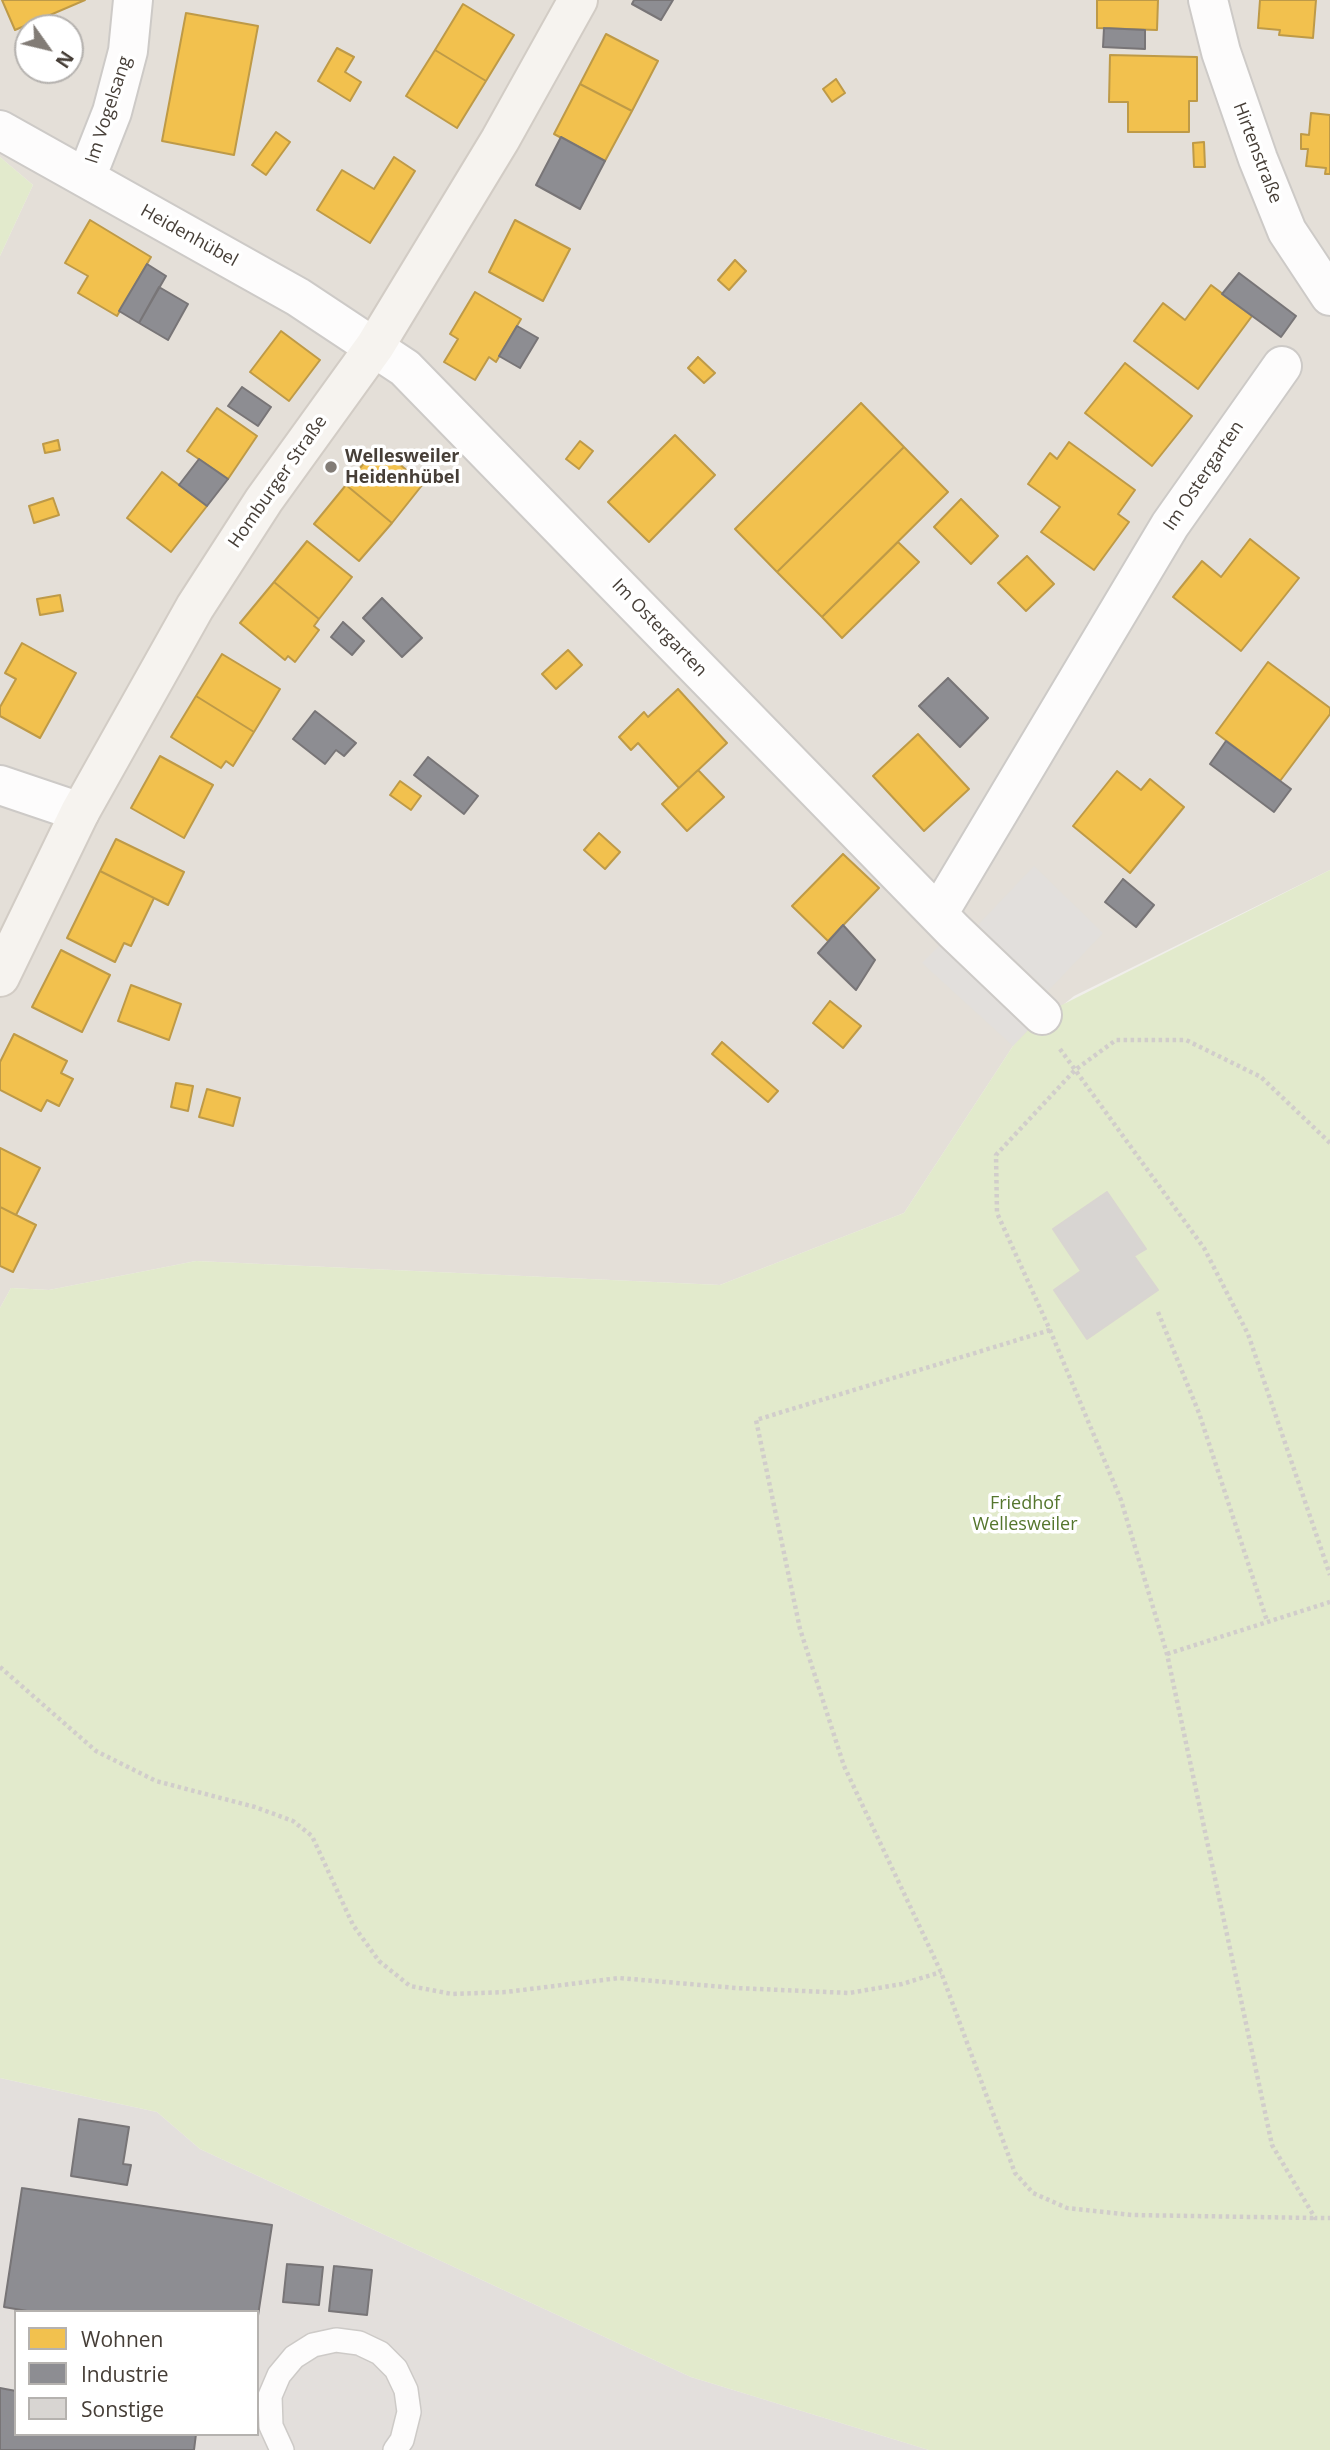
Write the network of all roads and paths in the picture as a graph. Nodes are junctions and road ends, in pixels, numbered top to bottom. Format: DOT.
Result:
graph roads {
  1 [pos="133,0"];
  2 [pos="578,0"];
  3 [pos="1208,0"];
  4 [pos="0,130"];
  5 [pos="86,178"];
  6 [pos="1330,296"];
  7 [pos="375,346"];
  8 [pos="1282,366"];
  9 [pos="0,785"];
  10 [pos="80,812"];
  11 [pos="939,914"];
  12 [pos="0,977"];
  13 [pos="1042,1014"];
  14 [pos="1075,1070"];
  15 [pos="1330,1143"];
  16 [pos="1158,1312"];
  17 [pos="1051,1330"];
  18 [pos="1330,1575"];
  19 [pos="1330,1602"];
  20 [pos="1267,1621"];
  21 [pos="1167,1654"];
  22 [pos="0,1667"];
  23 [pos="942,1972"];
  24 [pos="1315,2218"];
  25 [pos="1330,2218"];
  26 [pos="282,2450"];
  27 [pos="395,2450"];
  1 -- 5 [label="street, Im Vogelsang"];
  2 -- 7 [label="main road, Homburger Straße"];
  3 -- 6 [label="street, Hirtenstraße"];
  4 -- 5 [label="street, Heidenhübel"];
  5 -- 7 [label="street, Heidenhübel"];
  7 -- 10 [label="main road, Homburger Straße"];
  7 -- 11 [label="street, Im Ostergarten"];
  8 -- 11 [label="street, Im Ostergarten"];
  9 -- 10 [label="street"];
  10 -- 12 [label="main road, Homburger Straße"];
  11 -- 13 [label="street, Im Ostergarten"];
  13 -- 14 [label="path"];
  14 -- 15 [label="path"];
  14 -- 17 [label="path"];
  14 -- 18 [label="path"];
  16 -- 20 [label="path"];
  17 -- 21 [label="path"];
  17 -- 23 [label="path"];
  19 -- 20 [label="path"];
  20 -- 21 [label="path"];
  21 -- 24 [label="path"];
  22 -- 23 [label="path"];
  23 -- 24 [label="path"];
  24 -- 25 [label="path"];
  26 -- 27 [label="lane"];
}
